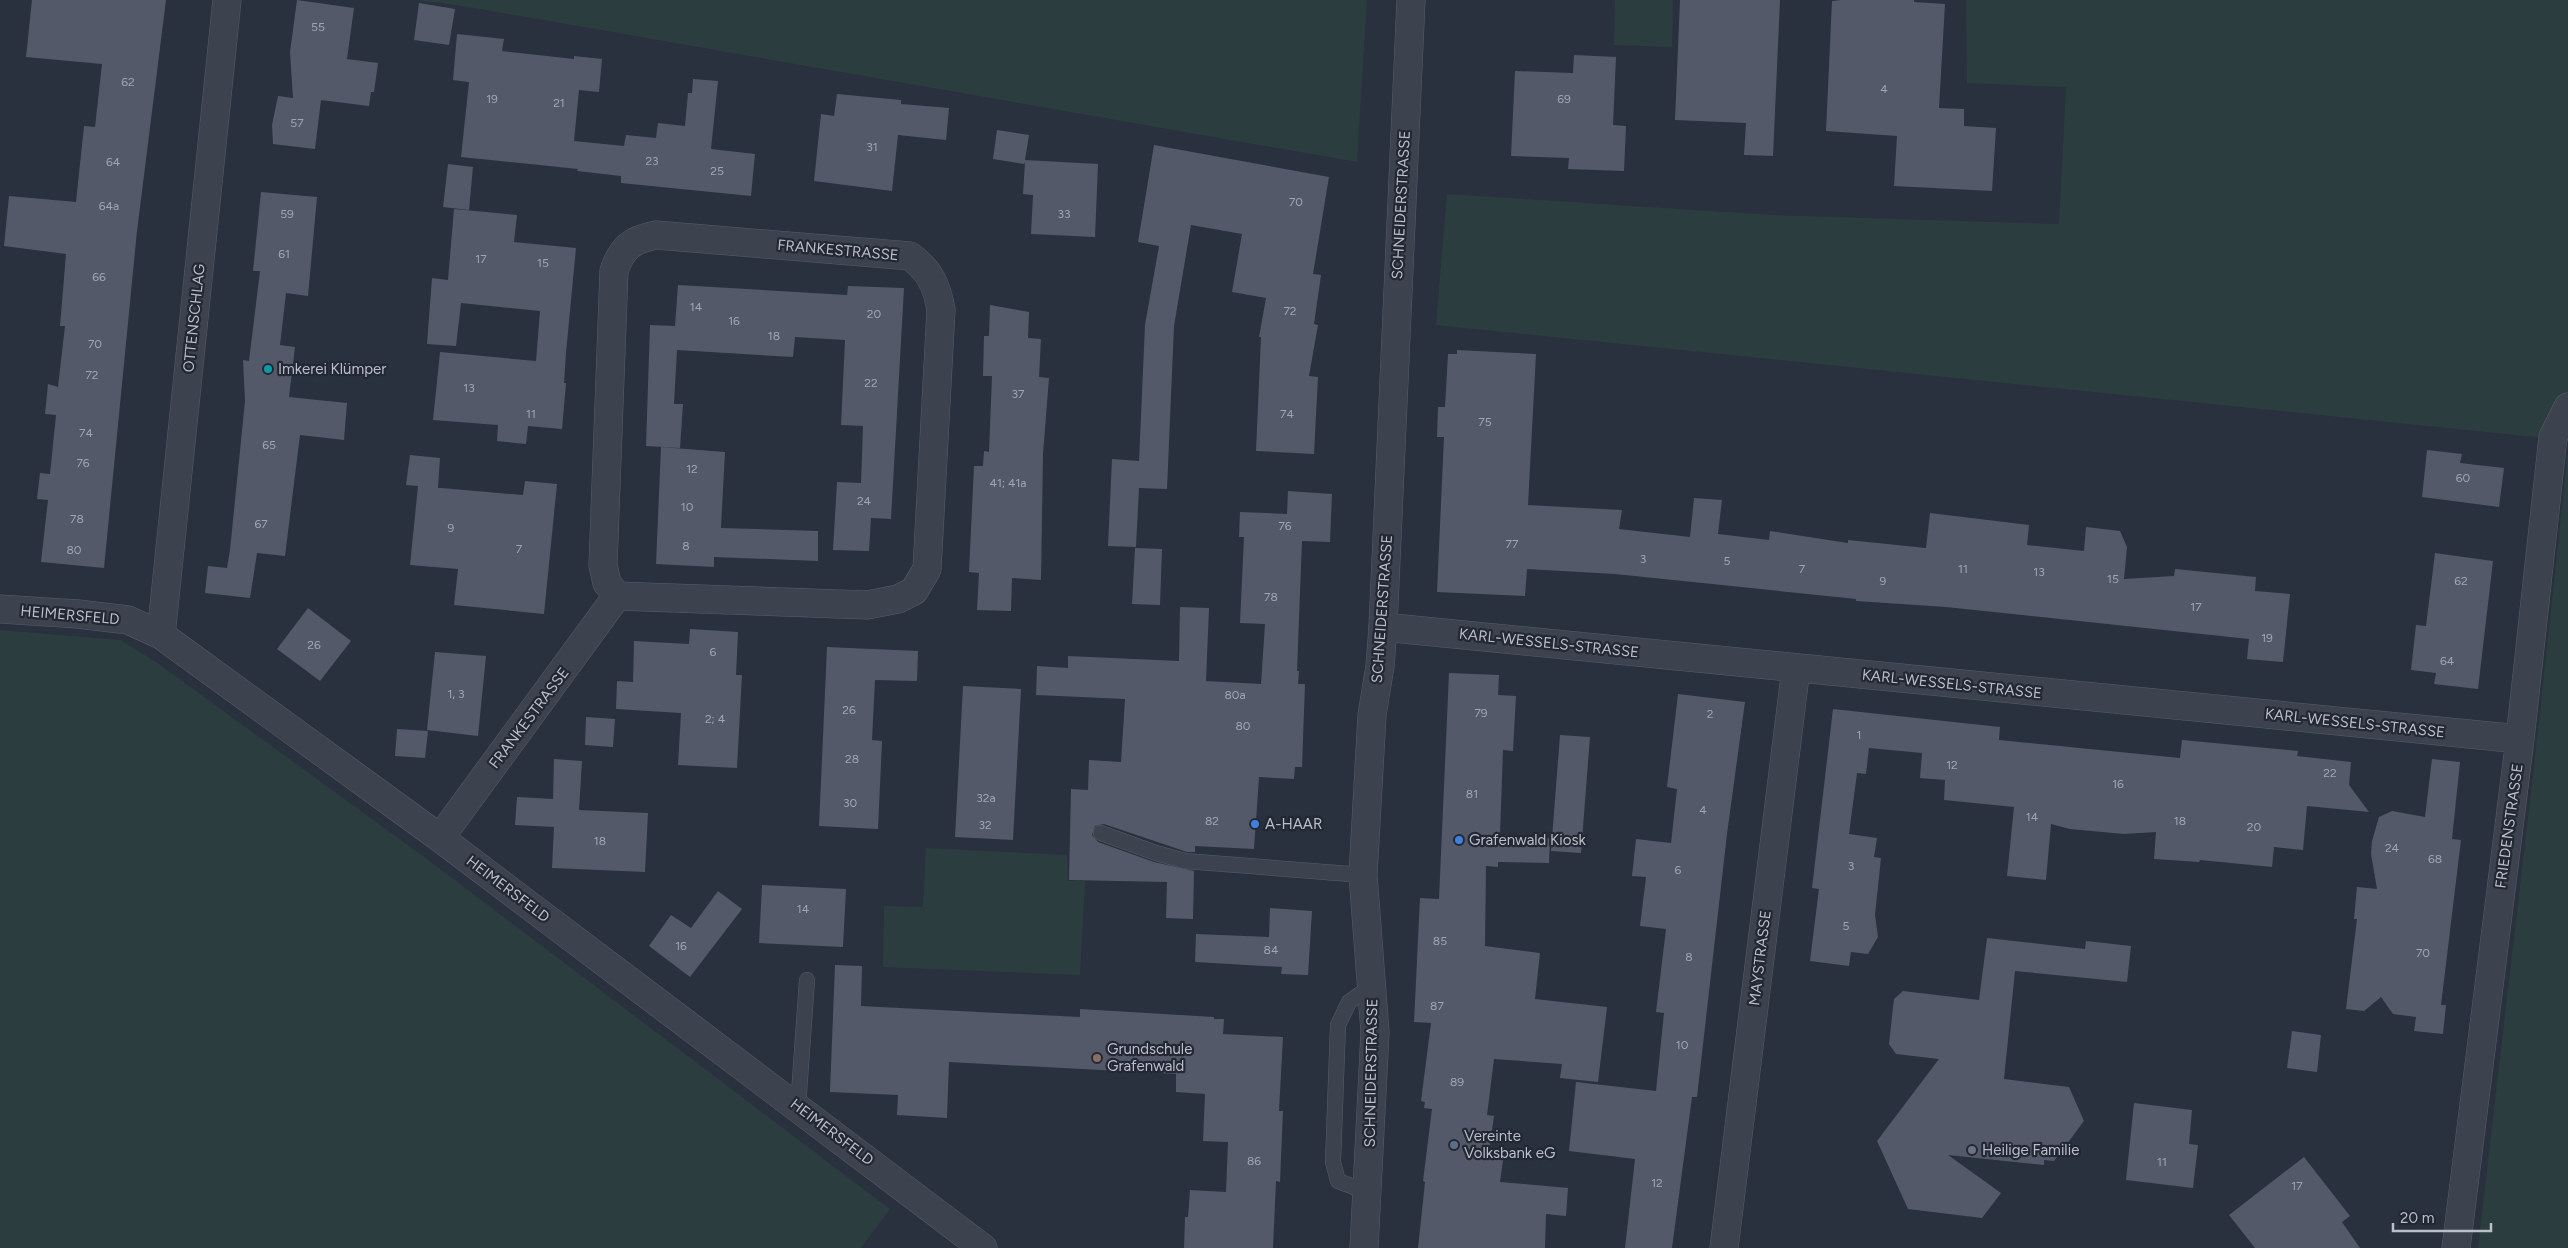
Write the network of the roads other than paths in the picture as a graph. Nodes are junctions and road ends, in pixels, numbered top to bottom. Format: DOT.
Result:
graph roads {
  1 [pos="227,0"];
  2 [pos="1411,0"];
  3 [pos="2568,407"];
  4 [pos="617,596"];
  5 [pos="0,609"];
  6 [pos="1383,627"];
  7 [pos="161,635"];
  8 [pos="1796,668"];
  9 [pos="2520,739"];
  10 [pos="1101,833"];
  11 [pos="440,838"];
  12 [pos="1363,875"];
  13 [pos="807,980"];
  14 [pos="1373,985"];
  15 [pos="798,1107"];
  16 [pos="1367,1192"];
  17 [pos="983,1248"];
  18 [pos="1364,1248"];
  19 [pos="1724,1248"];
  20 [pos="2456,1248"];
  1 -- 7 [label="street, OTTENSCHLAG"];
  2 -- 6 [label="street, SCHNEIDERSTRASSE"];
  3 -- 9 [label="street, FRIEDENSTRASSE"];
  4 -- 4 [label="street, FRANKESTRASSE"];
  4 -- 11 [label="street, FRANKESTRASSE"];
  5 -- 7 [label="street, HEIMERSFELD"];
  6 -- 8 [label="street, KARL-WESSELS-STRASSE"];
  6 -- 12 [label="street, SCHNEIDERSTRASSE"];
  7 -- 11 [label="street, HEIMERSFELD"];
  8 -- 9 [label="street, KARL-WESSELS-STRASSE"];
  8 -- 19 [label="street, MAYSTRASSE"];
  9 -- 20 [label="street, FRIEDENSTRASSE"];
  10 -- 12 [label="lane"];
  11 -- 15 [label="street, HEIMERSFELD"];
  12 -- 14 [label="street, SCHNEIDERSTRASSE"];
  13 -- 15 [label="lane"];
  14 -- 16 [label="street, SCHNEIDERSTRASSE"];
  14 -- 16 [label="lane"];
  15 -- 17 [label="street, HEIMERSFELD"];
  16 -- 18 [label="street, SCHNEIDERSTRASSE"];
}
